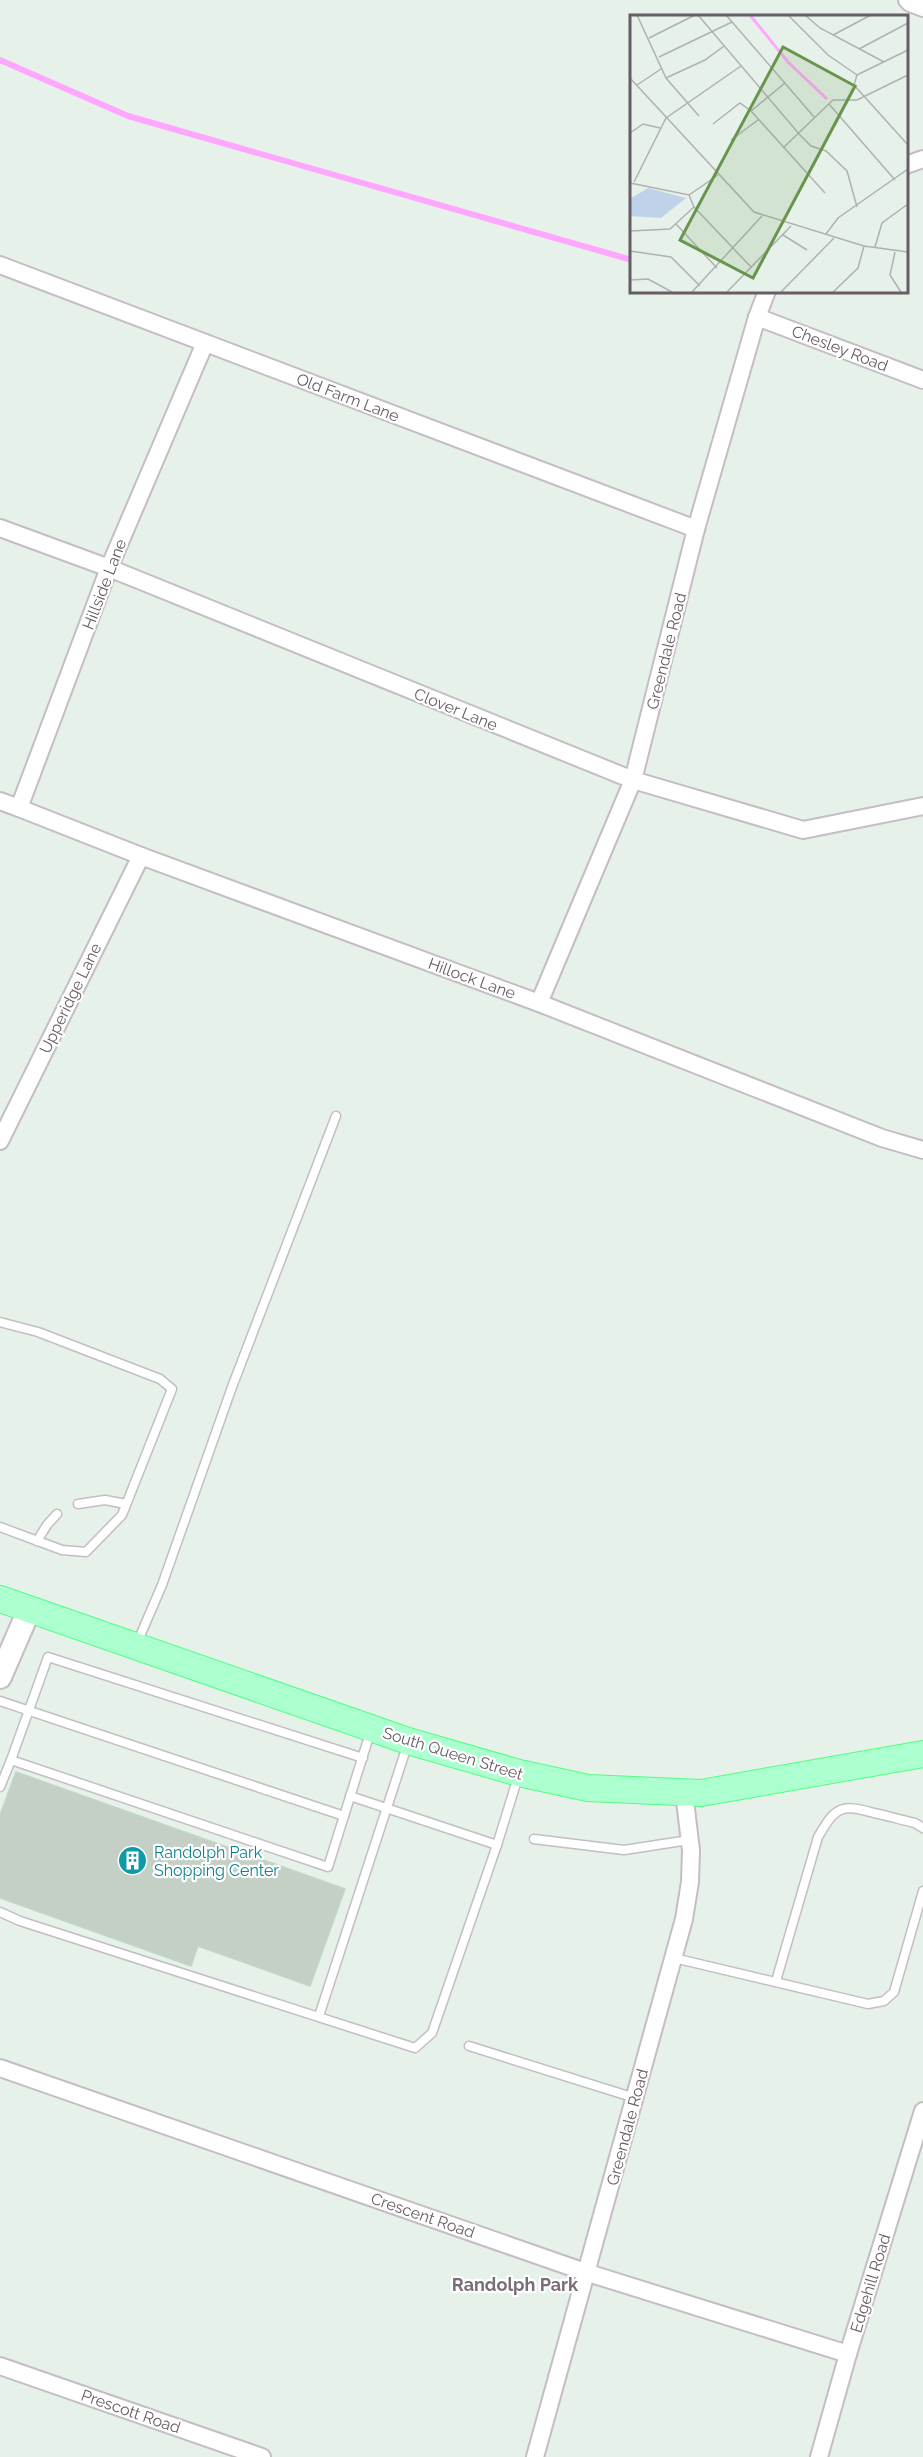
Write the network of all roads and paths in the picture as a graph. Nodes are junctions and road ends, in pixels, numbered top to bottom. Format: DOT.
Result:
graph roads {
  1 [pos="907,0"];
  2 [pos="923,8"];
  3 [pos="923,159"];
  4 [pos="908,164"];
  5 [pos="0,266"];
  6 [pos="767,292"];
  7 [pos="757,317"];
  8 [pos="205,343"];
  9 [pos="923,380"];
  10 [pos="0,528"];
  11 [pos="696,529"];
  12 [pos="109,568"];
  13 [pos="633,780"];
  14 [pos="0,801"];
  15 [pos="923,807"];
  16 [pos="19,808"];
  17 [pos="141,856"];
  18 [pos="539,1003"];
  19 [pos="336,1116"];
  20 [pos="0,1141"];
  21 [pos="923,1150"];
  22 [pos="0,1322"];
  23 [pos="78,1504"];
  24 [pos="126,1504"];
  25 [pos="57,1514"];
  26 [pos="0,1527"];
  27 [pos="37,1541"];
  28 [pos="0,1599"];
  29 [pos="29,1610"];
  30 [pos="135,1646"];
  31 [pos="0,1677"];
  32 [pos="0,1701"];
  33 [pos="29,1710"];
  34 [pos="372,1729"];
  35 [pos="408,1741"];
  36 [pos="923,1754"];
  37 [pos="363,1758"];
  38 [pos="11,1760"];
  39 [pos="519,1773"];
  40 [pos="0,1787"];
  41 [pos="684,1793"];
  42 [pos="351,1796"];
  43 [pos="386,1809"];
  44 [pos="344,1816"];
  45 [pos="923,1827"];
  46 [pos="534,1839"];
  47 [pos="689,1840"];
  48 [pos="497,1845"];
  49 [pos="923,1891"];
  50 [pos="0,1912"];
  51 [pos="674,1958"];
  52 [pos="776,1981"];
  53 [pos="319,2016"];
  54 [pos="469,2046"];
  55 [pos="0,2068"];
  56 [pos="635,2098"];
  57 [pos="923,2111"];
  58 [pos="588,2273"];
  59 [pos="848,2354"];
  60 [pos="0,2366"];
  61 [pos="262,2457"];
  62 [pos="535,2457"];
  63 [pos="819,2457"];
  1 -- 2 [label="street"];
  3 -- 4 [label="street"];
  5 -- 8 [label="street, Old Farm Lane"];
  6 -- 7 [label="street, Greendale Road"];
  7 -- 9 [label="street, Chesley Road"];
  7 -- 11 [label="street, Greendale Road"];
  8 -- 11 [label="street, Old Farm Lane"];
  8 -- 12 [label="street, Hillside Lane"];
  10 -- 12 [label="street, Clover Lane"];
  11 -- 13 [label="street, Greendale Road"];
  12 -- 13 [label="street, Clover Lane"];
  12 -- 16 [label="street, Hillside Lane"];
  13 -- 15 [label="street, Clover Lane"];
  13 -- 18 [label="street, Greendale Road"];
  14 -- 16 [label="street"];
  16 -- 17 [label="street, Hillock Lane"];
  17 -- 18 [label="street, Hillock Lane"];
  17 -- 20 [label="street, Upperidge Lane"];
  18 -- 21 [label="street, Hillock Lane"];
  19 -- 30 [label="lane"];
  22 -- 24 [label="lane"];
  23 -- 24 [label="lane"];
  24 -- 27 [label="lane"];
  25 -- 27 [label="lane"];
  26 -- 27 [label="lane"];
  28 -- 29 [label="main road, South Queen Street"];
  29 -- 30 [label="main road, South Queen Street"];
  29 -- 31 [label="street"];
  30 -- 34 [label="main road, South Queen Street"];
  32 -- 33 [label="lane"];
  33 -- 37 [label="lane"];
  33 -- 38 [label="lane"];
  33 -- 44 [label="lane"];
  34 -- 35 [label="main road, South Queen Street"];
  34 -- 37 [label="lane"];
  35 -- 39 [label="main road, South Queen Street"];
  35 -- 43 [label="lane"];
  36 -- 41 [label="main road, South Queen Street"];
  37 -- 42 [label="lane"];
  38 -- 40 [label="lane"];
  38 -- 44 [label="lane"];
  39 -- 41 [label="main road, South Queen Street"];
  39 -- 48 [label="lane"];
  41 -- 47 [label="street, Greendale Road"];
  42 -- 43 [label="lane"];
  42 -- 44 [label="lane"];
  43 -- 48 [label="lane"];
  43 -- 53 [label="lane"];
  45 -- 52 [label="lane"];
  46 -- 47 [label="lane"];
  47 -- 51 [label="street, Greendale Road"];
  48 -- 53 [label="lane"];
  49 -- 52 [label="lane"];
  50 -- 53 [label="lane"];
  51 -- 52 [label="lane"];
  51 -- 56 [label="street, Greendale Road"];
  54 -- 56 [label="lane"];
  55 -- 58 [label="street, Crescent Road"];
  56 -- 58 [label="street, Greendale Road"];
  57 -- 59 [label="street, Edgehill Road"];
  58 -- 59 [label="street, Crescent Road"];
  58 -- 62 [label="street, Greendale Road"];
  59 -- 63 [label="street, Edgehill Road"];
  60 -- 61 [label="street, Prescott Road"];
}
